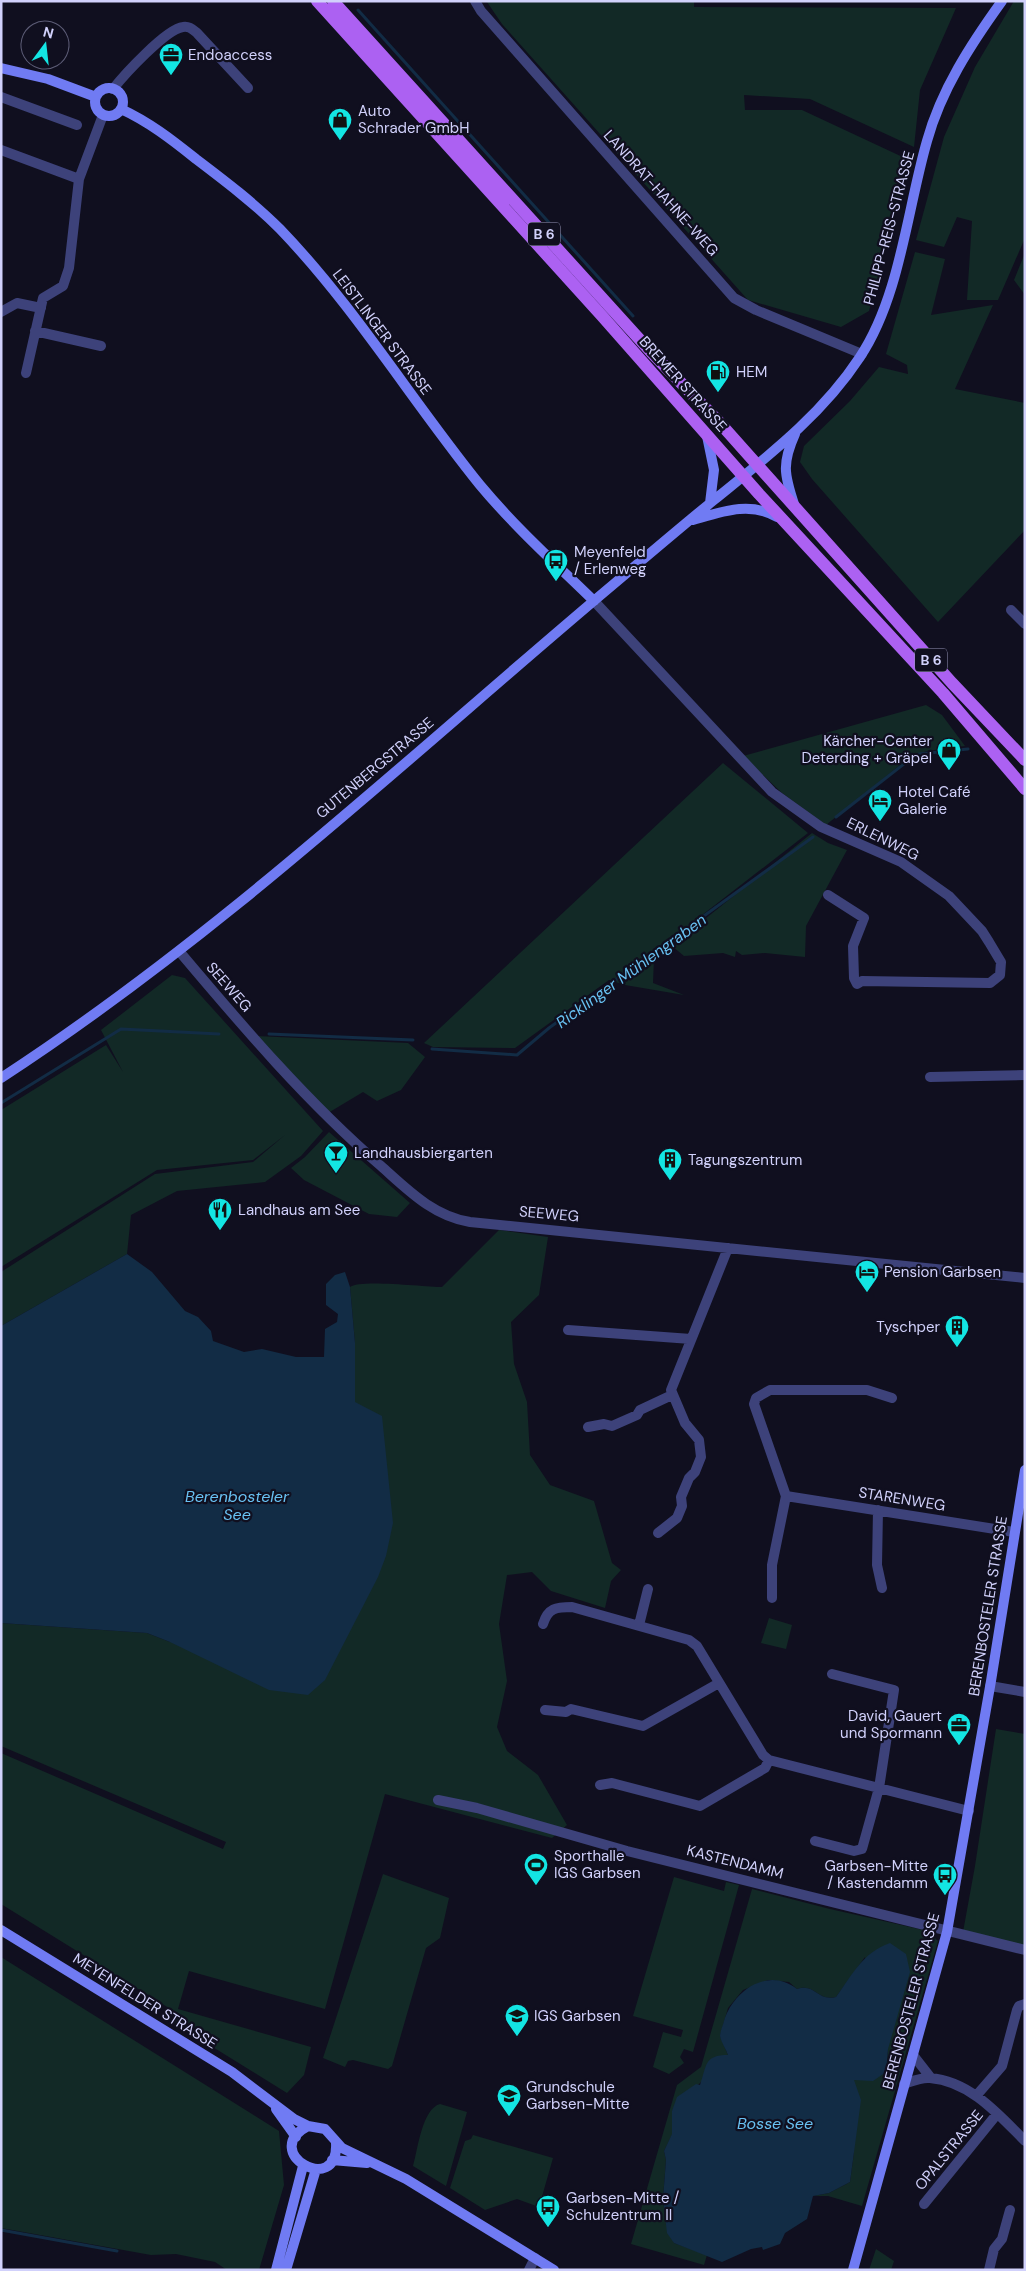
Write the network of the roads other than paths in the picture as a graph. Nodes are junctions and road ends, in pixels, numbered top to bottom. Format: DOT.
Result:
graph roads {
  1 [pos="317,1"];
  2 [pos="333,1"];
  3 [pos="475,1"];
  4 [pos="1002,1"];
  5 [pos="1,68"];
  6 [pos="248,88"];
  7 [pos="113,89"];
  8 [pos="96,97"];
  9 [pos="1,98"];
  10 [pos="121,108"];
  11 [pos="103,115"];
  12 [pos="77,125"];
  13 [pos="1,150"];
  14 [pos="79,179"];
  15 [pos="40,308"];
  16 [pos="1,312"];
  17 [pos="35,331"];
  18 [pos="101,346"];
  19 [pos="862,354"];
  20 [pos="26,373"];
  21 [pos="796,431"];
  22 [pos="707,435"];
  23 [pos="756,465"];
  24 [pos="744,476"];
  25 [pos="710,503"];
  26 [pos="795,506"];
  27 [pos="784,520"];
  28 [pos="689,521"];
  29 [pos="594,601"];
  30 [pos="1011,610"];
  31 [pos="1025,624"];
  32 [pos="1025,760"];
  33 [pos="1025,789"];
  34 [pos="828,895"];
  35 [pos="179,951"];
  36 [pos="1025,1075"];
  37 [pos="930,1077"];
  38 [pos="1,1078"];
  39 [pos="728,1248"];
  40 [pos="1025,1278"];
  41 [pos="568,1330"];
  42 [pos="691,1339"];
  43 [pos="672,1395"];
  44 [pos="892,1398"];
  45 [pos="588,1426"];
  46 [pos="1025,1470"];
  47 [pos="786,1496"];
  48 [pos="878,1510"];
  49 [pos="1018,1527"];
  50 [pos="658,1533"];
  51 [pos="882,1588"];
  52 [pos="648,1589"];
  53 [pos="772,1598"];
  54 [pos="543,1624"];
  55 [pos="639,1625"];
  56 [pos="832,1674"];
  57 [pos="719,1682"];
  58 [pos="990,1686"];
  59 [pos="1025,1692"];
  60 [pos="545,1710"];
  61 [pos="769,1760"];
  62 [pos="600,1785"];
  63 [pos="879,1788"];
  64 [pos="438,1800"];
  65 [pos="969,1811"];
  66 [pos="815,1841"];
  67 [pos="1,1930"];
  68 [pos="947,1932"];
  69 [pos="1025,1950"];
  70 [pos="1025,2004"];
  71 [pos="913,2054"];
  72 [pos="931,2078"];
  73 [pos="904,2084"];
  74 [pos="976,2096"];
  75 [pos="270,2101"];
  76 [pos="997,2114"];
  77 [pos="308,2126"];
  78 [pos="296,2137"];
  79 [pos="1025,2141"];
  80 [pos="336,2143"];
  81 [pos="332,2160"];
  82 [pos="380,2165"];
  83 [pos="303,2166"];
  84 [pos="316,2169"];
  85 [pos="924,2204"];
  86 [pos="1010,2210"];
  87 [pos="535,2258"];
  88 [pos="276,2270"];
  89 [pos="286,2270"];
  90 [pos="529,2270"];
  91 [pos="554,2270"];
  92 [pos="853,2270"];
  93 [pos="989,2270"];
  1 -- 22 [label="main road, BREMER STRASSE / B 6"];
  2 -- 23 [label="main road, BREMER STRASSE / B 6"];
  3 -- 19 [label="street, LANDRAT-HAHNE-WEG"];
  4 -- 19 [label="street, PHILIPP-REIS-STRASSE"];
  5 -- 8 [label="street"];
  6 -- 7 [label="street"];
  7 -- 8 [label="street"];
  7 -- 10 [label="street"];
  8 -- 11 [label="street"];
  9 -- 12 [label="street"];
  10 -- 11 [label="street"];
  10 -- 29 [label="street, LEISTLINGER STRASSE"];
  11 -- 14 [label="street"];
  13 -- 14 [label="street"];
  14 -- 15 [label="street"];
  15 -- 16 [label="street"];
  15 -- 17 [label="street"];
  17 -- 18 [label="street"];
  17 -- 20 [label="street"];
  19 -- 21 [label="street, PHILIPP-REIS-STRASSE"];
  21 -- 23 [label="street, PHILIPP-REIS-STRASSE"];
  21 -- 26 [label="street"];
  22 -- 24 [label="main road, BREMER STRASSE / B 6"];
  22 -- 25 [label="street"];
  23 -- 24 [label="street, GUTENBERGSTRASSE"];
  23 -- 26 [label="main road, BREMER STRASSE / B 6"];
  24 -- 25 [label="street, GUTENBERGSTRASSE"];
  24 -- 27 [label="main road, BREMER STRASSE / B 6"];
  25 -- 28 [label="street, GUTENBERGSTRASSE"];
  26 -- 32 [label="main road, BREMER STRASSE / B 6"];
  27 -- 28 [label="street"];
  27 -- 33 [label="main road, BREMER STRASSE / B 6"];
  28 -- 29 [label="street, GUTENBERGSTRASSE"];
  29 -- 34 [label="street, ERLENWEG"];
  29 -- 35 [label="street, GUTENBERGSTRASSE"];
  30 -- 31 [label="street"];
  35 -- 38 [label="street, GUTENBERGSTRASSE"];
  35 -- 39 [label="street, SEEWEG"];
  36 -- 37 [label="street"];
  39 -- 40 [label="street, SEEWEG"];
  39 -- 42 [label="street"];
  41 -- 42 [label="street"];
  42 -- 43 [label="street"];
  43 -- 45 [label="street"];
  43 -- 50 [label="street"];
  44 -- 47 [label="street"];
  46 -- 49 [label="street, BERENBOSTELER STRASSE"];
  47 -- 48 [label="street, STARENWEG"];
  47 -- 53 [label="street"];
  48 -- 49 [label="street, STARENWEG"];
  48 -- 51 [label="street"];
  49 -- 58 [label="street, BERENBOSTELER STRASSE"];
  52 -- 55 [label="street"];
  54 -- 55 [label="street"];
  55 -- 57 [label="street"];
  56 -- 63 [label="street"];
  57 -- 60 [label="street"];
  57 -- 61 [label="street"];
  58 -- 59 [label="street"];
  58 -- 65 [label="street, BERENBOSTELER STRASSE"];
  61 -- 62 [label="street"];
  61 -- 63 [label="street"];
  63 -- 65 [label="street"];
  63 -- 66 [label="street"];
  64 -- 68 [label="street, KASTENDAMM"];
  65 -- 68 [label="street, BERENBOSTELER STRASSE"];
  67 -- 75 [label="street, MEYENFELDER STRASSE"];
  68 -- 69 [label="street, KASTENDAMM"];
  68 -- 71 [label="street, BERENBOSTELER STRASSE"];
  70 -- 74 [label="street"];
  71 -- 72 [label="street"];
  71 -- 73 [label="street, BERENBOSTELER STRASSE"];
  72 -- 73 [label="street"];
  72 -- 74 [label="street"];
  73 -- 92 [label="street, BERENBOSTELER STRASSE"];
  74 -- 76 [label="street"];
  75 -- 77 [label="street, MEYENFELDER STRASSE"];
  75 -- 78 [label="street, MEYENFELDER STRASSE"];
  76 -- 79 [label="street"];
  76 -- 85 [label="street, OPALSTRASSE"];
  77 -- 78 [label="street"];
  77 -- 80 [label="street, MEYENFELDER STRASSE"];
  78 -- 83 [label="street"];
  80 -- 81 [label="street"];
  80 -- 82 [label="street, MEYENFELDER STRASSE"];
  81 -- 82 [label="street, MEYENFELDER STRASSE"];
  81 -- 84 [label="street"];
  82 -- 87 [label="street, MEYENFELDER STRASSE"];
  83 -- 84 [label="street"];
  83 -- 88 [label="street"];
  84 -- 89 [label="street"];
  86 -- 93 [label="street"];
  87 -- 90 [label="street"];
  87 -- 91 [label="street, MEYENFELDER STRASSE"];
}
